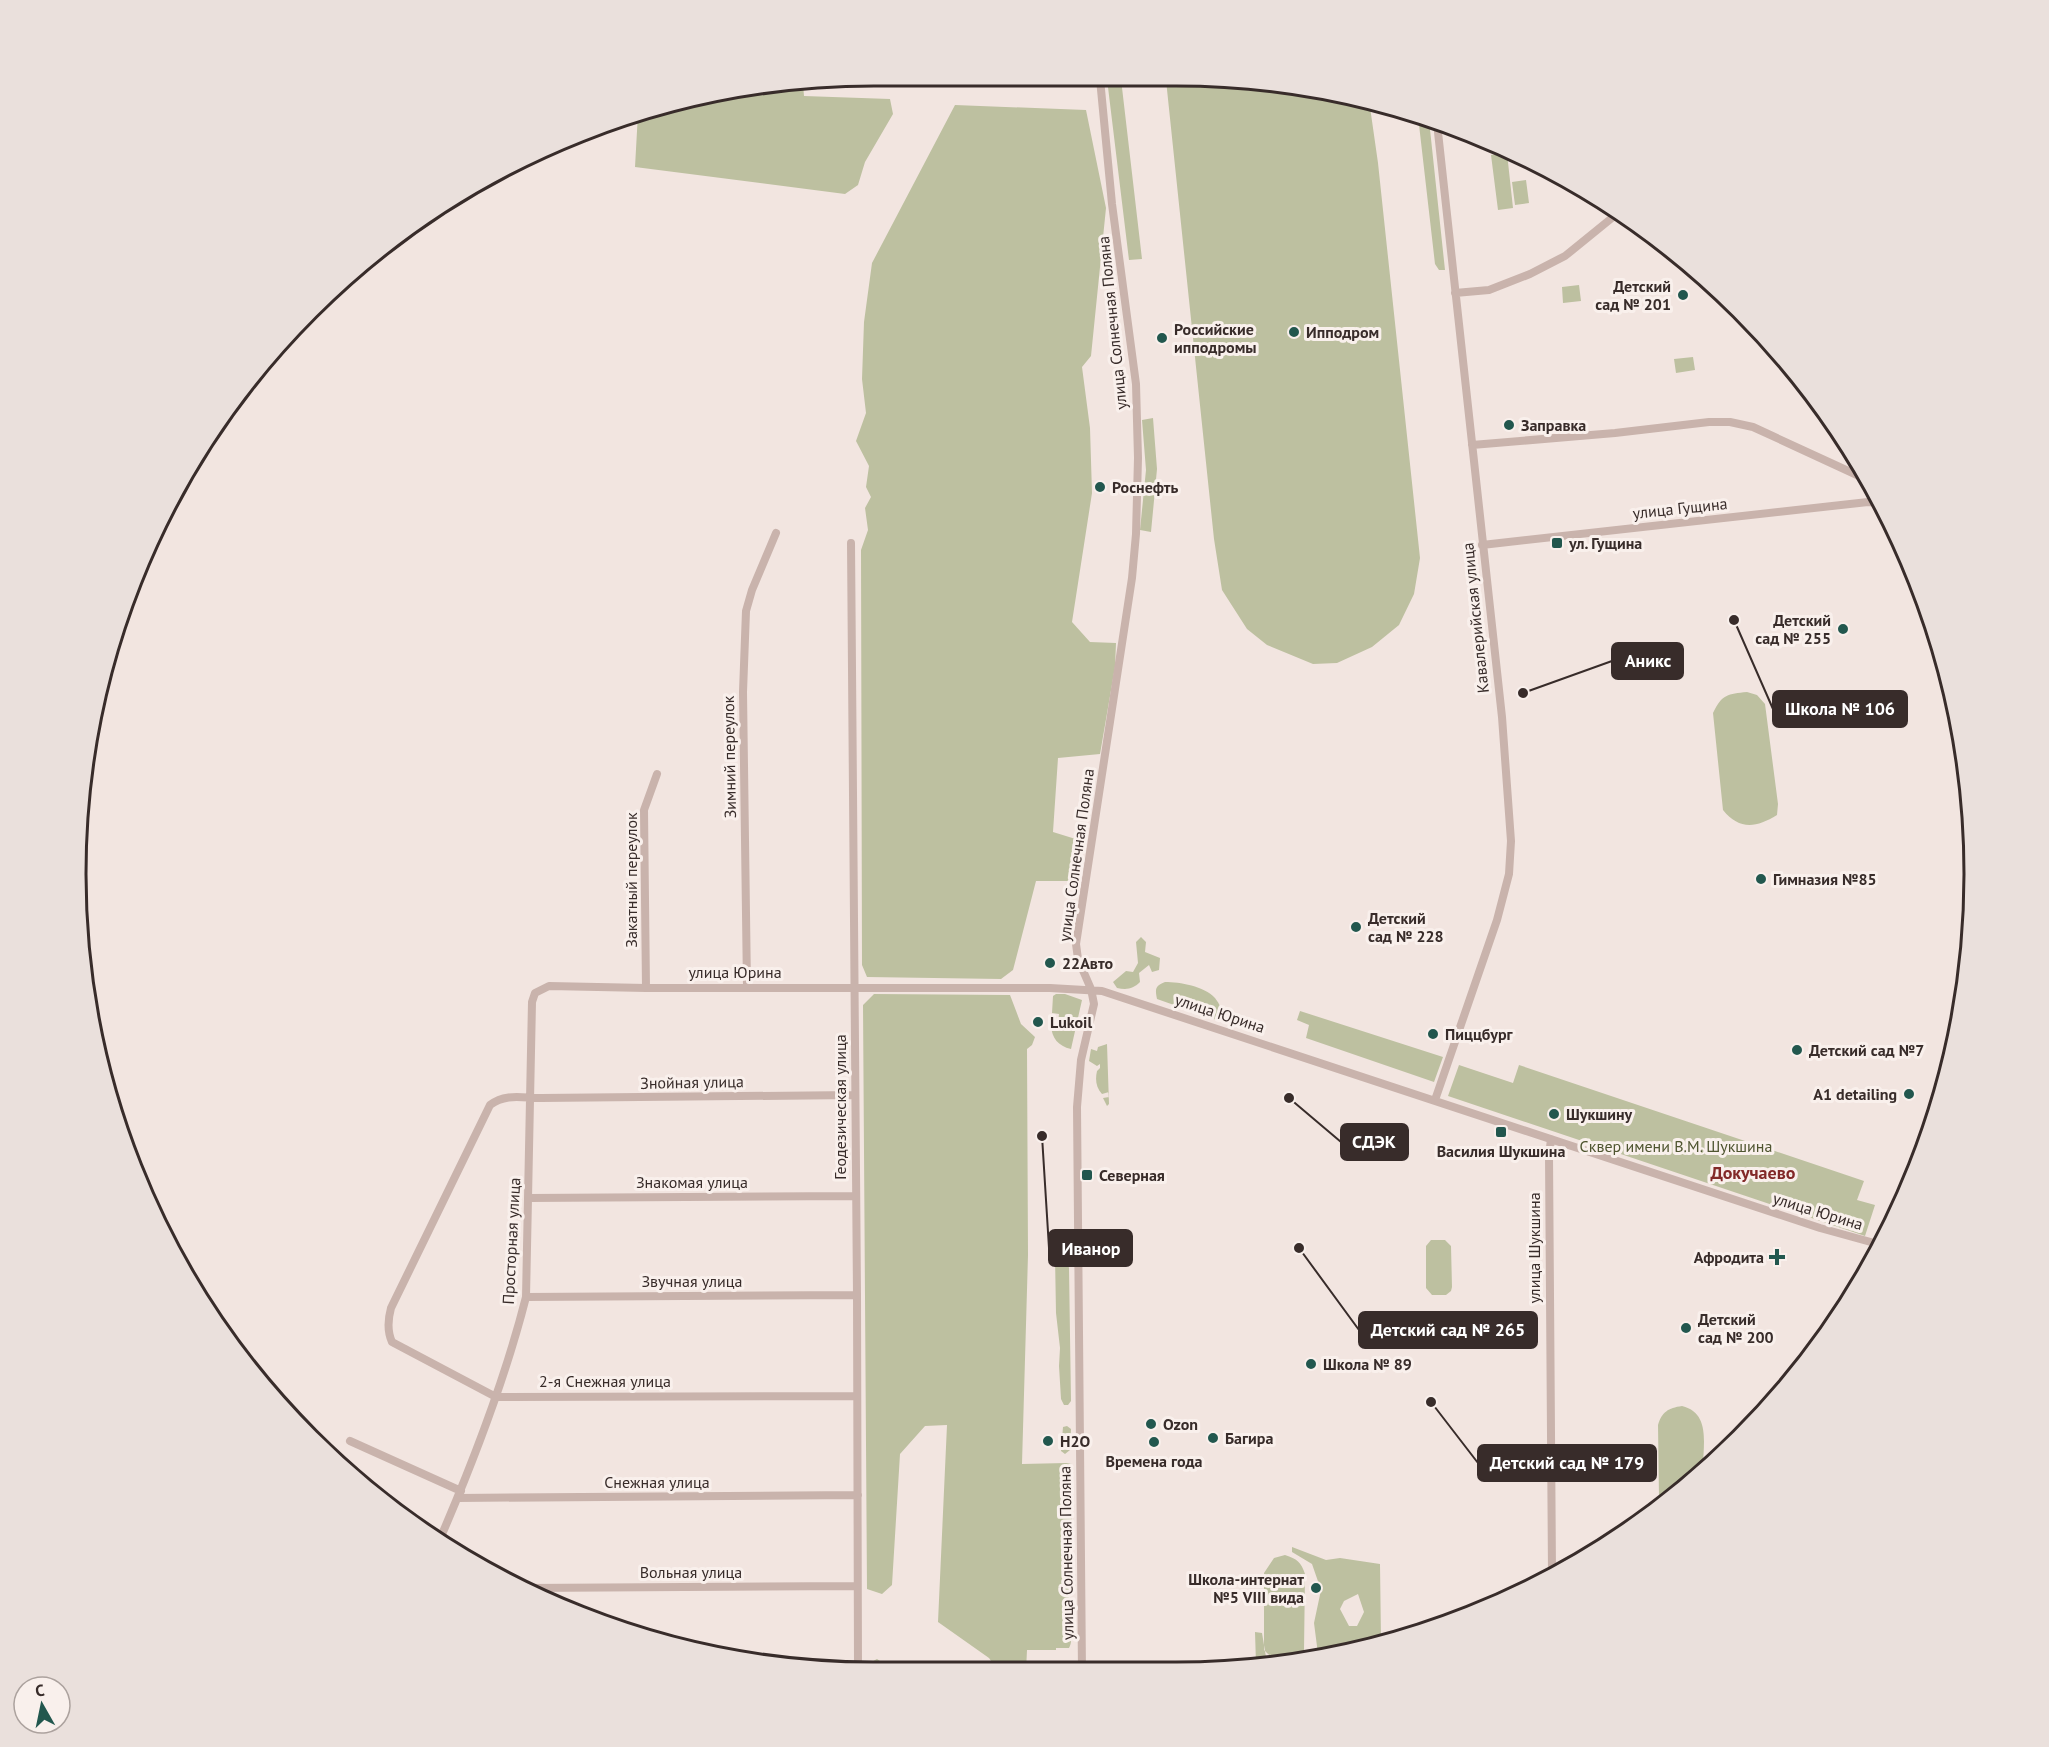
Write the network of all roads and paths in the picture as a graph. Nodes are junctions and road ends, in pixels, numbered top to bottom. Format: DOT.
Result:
graph roads {
  1 [pos="1101,86"];
  2 [pos="1438,130"];
  3 [pos="1612,218"];
  4 [pos="1455,293"];
  5 [pos="1472,445"];
  6 [pos="1854,474"];
  7 [pos="1870,502"];
  8 [pos="776,533"];
  9 [pos="851,543"];
  10 [pos="1482,544"];
  11 [pos="657,774"];
  12 [pos="747,987"];
  13 [pos="646,988"];
  14 [pos="855,988"];
  15 [pos="1091,989"];
  16 [pos="532,1002"];
  17 [pos="855,1095"];
  18 [pos="530,1098"];
  19 [pos="1435,1100"];
  20 [pos="1551,1139"];
  21 [pos="856,1196"];
  22 [pos="529,1198"];
  23 [pos="1871,1242"];
  24 [pos="857,1295"];
  25 [pos="526,1297"];
  26 [pos="388,1317"];
  27 [pos="496,1396"];
  28 [pos="856,1396"];
  29 [pos="350,1441"];
  30 [pos="459,1495"];
  31 [pos="858,1495"];
  32 [pos="443,1533"];
  33 [pos="1552,1565"];
  34 [pos="857,1586"];
  35 [pos="542,1588"];
  36 [pos="858,1661"];
  37 [pos="1082,1662"];
  1 -- 15 [label="street, улица Солнечная Поляна"];
  2 -- 4 [label="street, Кавалерийская улица"];
  3 -- 4 [label="street"];
  4 -- 5 [label="street, Кавалерийская улица"];
  5 -- 6 [label="street"];
  5 -- 10 [label="street, Кавалерийская улица"];
  7 -- 10 [label="street, улица Гущина"];
  8 -- 12 [label="street, Зимний переулок"];
  9 -- 14 [label="street, Геодезическая улица"];
  10 -- 19 [label="street, Кавалерийская улица"];
  11 -- 13 [label="street, Закатный переулок"];
  12 -- 13 [label="street, улица Юрина"];
  12 -- 14 [label="street, улица Юрина"];
  13 -- 16 [label="street, улица Юрина"];
  14 -- 15 [label="street, улица Юрина"];
  14 -- 17 [label="street, Геодезическая улица"];
  15 -- 19 [label="street, улица Юрина"];
  15 -- 37 [label="street, улица Солнечная Поляна"];
  16 -- 18 [label="street, Просторная улица"];
  17 -- 18 [label="street, Знойная улица"];
  17 -- 21 [label="street, Геодезическая улица"];
  18 -- 22 [label="street, Просторная улица"];
  18 -- 26 [label="street, Знойная улица"];
  19 -- 20 [label="street, улица Юрина"];
  20 -- 23 [label="street, улица Юрина"];
  20 -- 33 [label="street, улица Шукшина"];
  21 -- 22 [label="street, Знакомая улица"];
  21 -- 24 [label="street, Геодезическая улица"];
  22 -- 25 [label="street, Просторная улица"];
  24 -- 25 [label="street, Звучная улица"];
  24 -- 28 [label="street, Геодезическая улица"];
  25 -- 27 [label="street, Просторная улица"];
  26 -- 27 [label="street, 2-я Снежная улица"];
  27 -- 28 [label="street, 2-я Снежная улица"];
  27 -- 30 [label="street, Просторная улица"];
  28 -- 31 [label="street, Геодезическая улица"];
  29 -- 30 [label="street, Снежная улица"];
  30 -- 31 [label="street, Снежная улица"];
  30 -- 32 [label="street, Просторная улица"];
  31 -- 34 [label="street, Геодезическая улица"];
  34 -- 35 [label="street, Вольная улица"];
  34 -- 36 [label="street, Геодезическая улица"];
}
